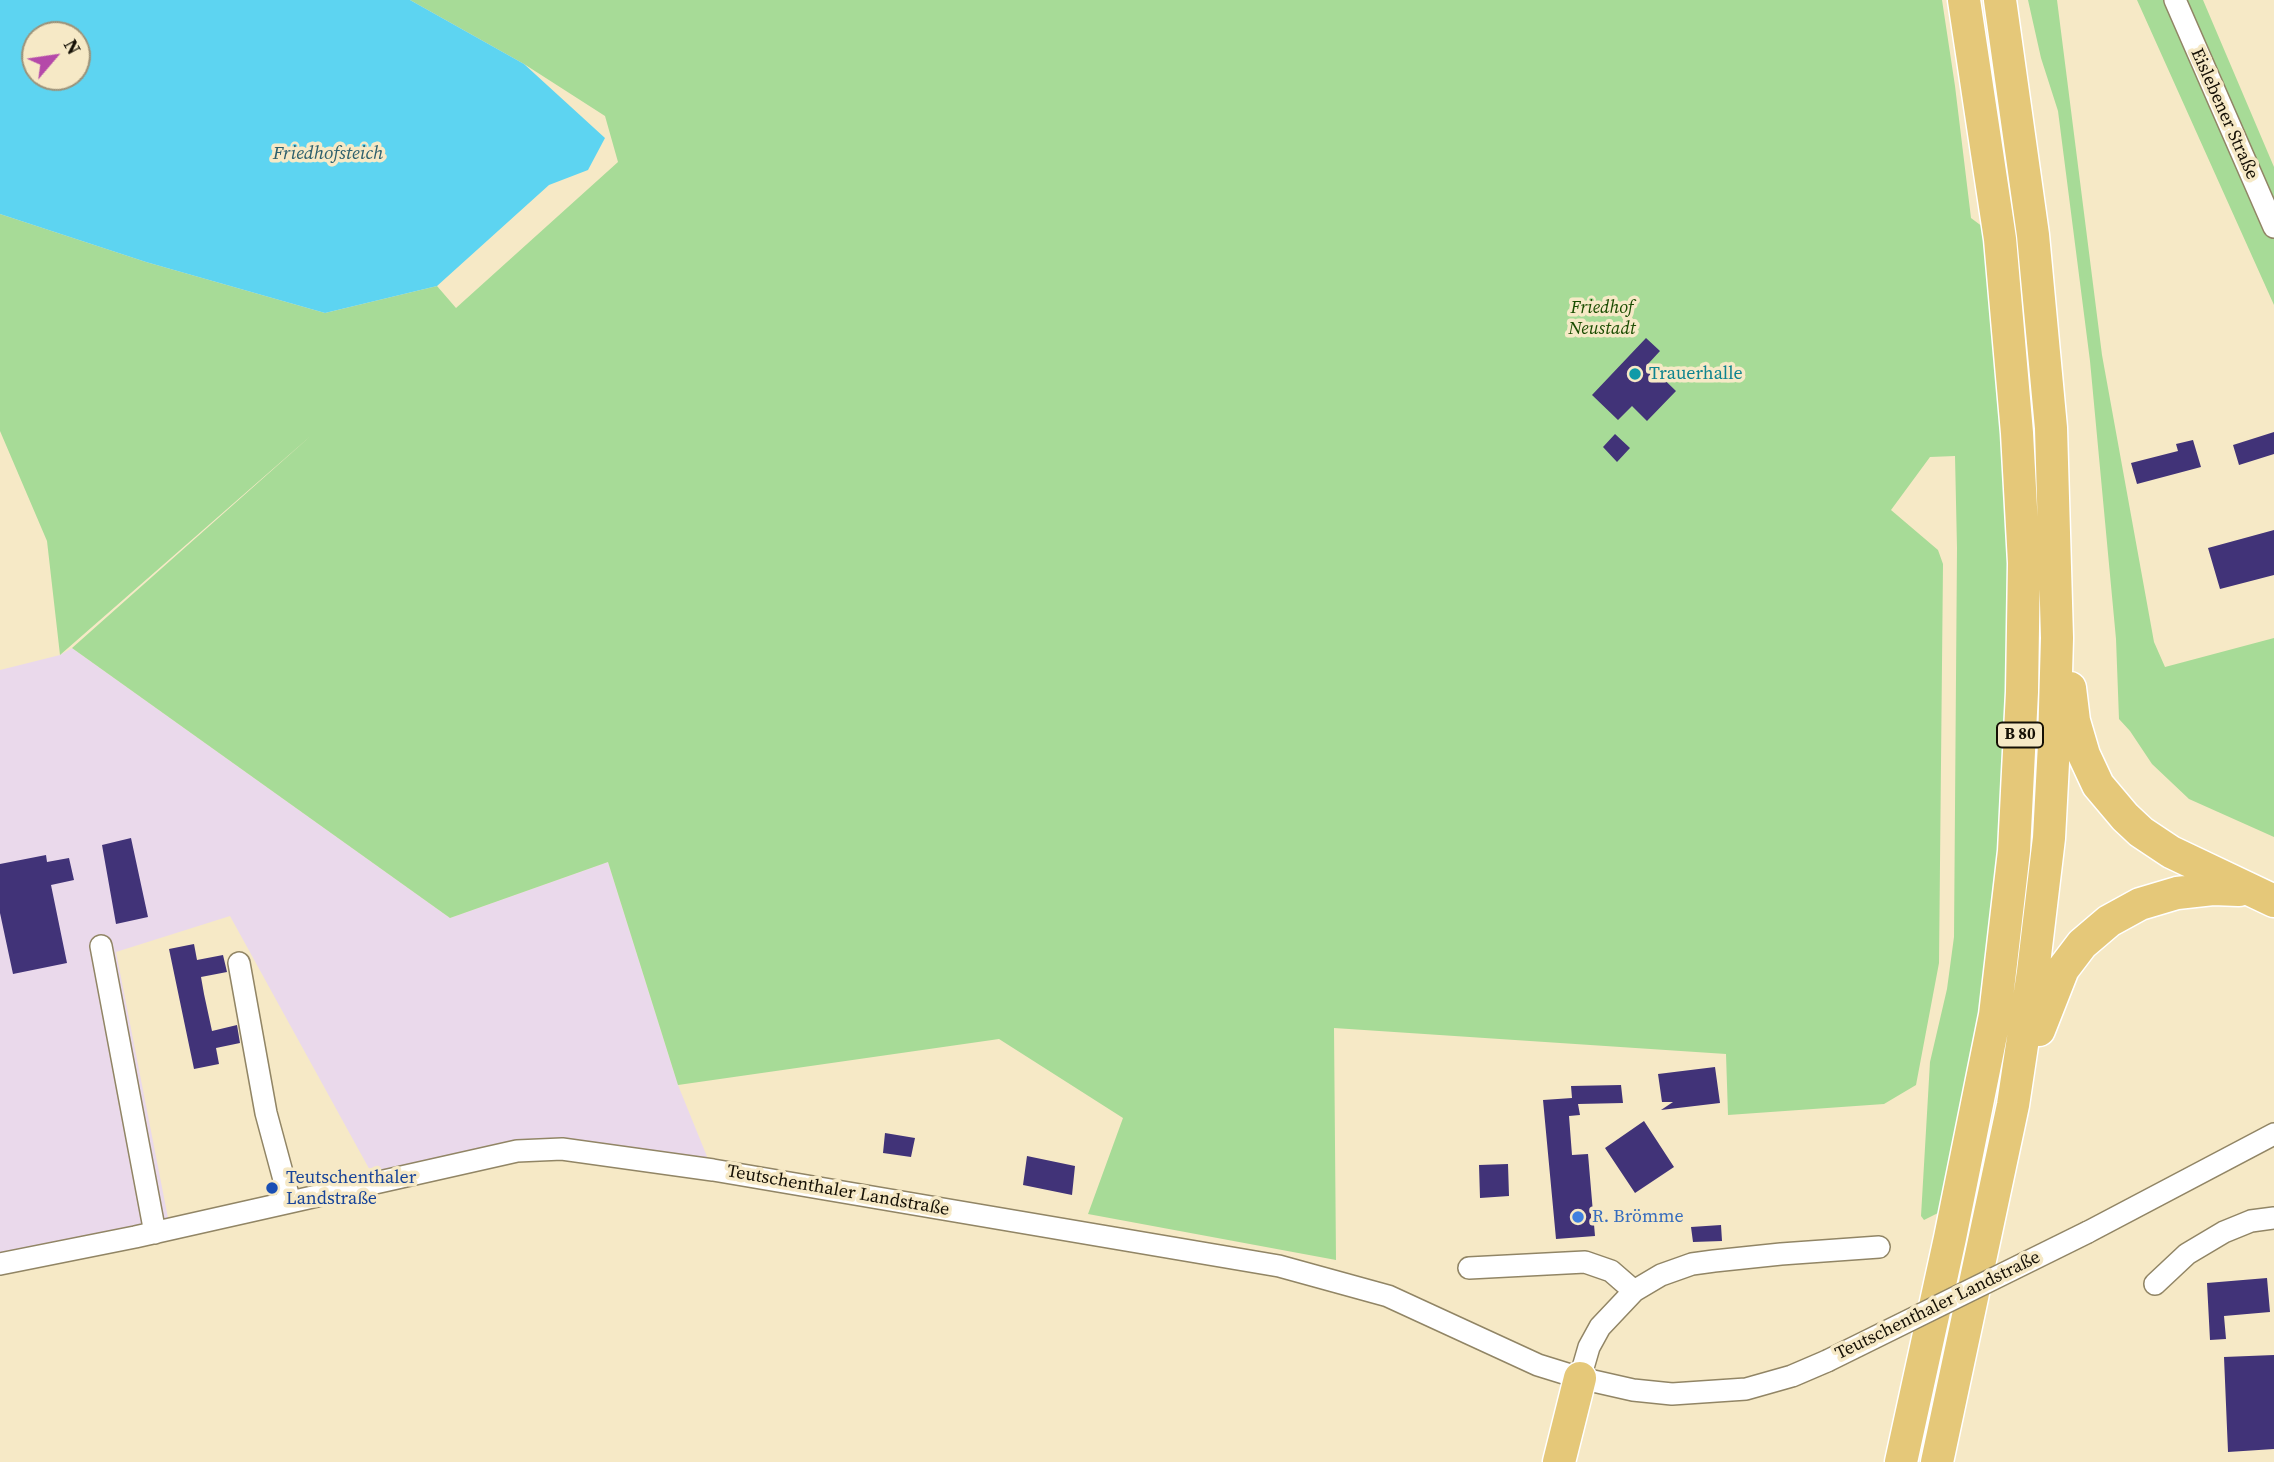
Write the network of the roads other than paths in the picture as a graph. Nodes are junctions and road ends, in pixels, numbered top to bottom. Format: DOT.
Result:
graph roads {
  1 [pos="1964,0"];
  2 [pos="2000,0"];
  3 [pos="2175,0"];
  4 [pos="2274,227"];
  5 [pos="2056,547"];
  6 [pos="2264,897"];
  7 [pos="101,946"];
  8 [pos="239,963"];
  9 [pos="2013,1105"];
  10 [pos="2274,1134"];
  11 [pos="290,1202"];
  12 [pos="2271,1219"];
  13 [pos="155,1233"];
  14 [pos="1879,1247"];
  15 [pos="0,1264"];
  16 [pos="1469,1268"];
  17 [pos="2155,1284"];
  18 [pos="1634,1291"];
  19 [pos="1580,1378"];
  20 [pos="1559,1462"];
  21 [pos="1901,1462"];
  22 [pos="1937,1462"];
  1 -- 21 [label="highway, B 80"];
  2 -- 5 [label="highway, B 80"];
  3 -- 4 [label="street, Eislebener Straße"];
  5 -- 6 [label="highway"];
  5 -- 9 [label="highway, B 80"];
  6 -- 9 [label="highway"];
  7 -- 13 [label="street"];
  8 -- 11 [label="street"];
  9 -- 22 [label="highway, B 80"];
  10 -- 19 [label="street, Teutschenthaler Landstraße, bridge"];
  11 -- 13 [label="street, Teutschenthaler Landstraße"];
  11 -- 19 [label="street, Teutschenthaler Landstraße"];
  12 -- 17 [label="street"];
  13 -- 15 [label="street, Teutschenthaler Landstraße"];
  14 -- 18 [label="street"];
  16 -- 18 [label="street"];
  18 -- 19 [label="street"];
  19 -- 20 [label="highway"];
}
